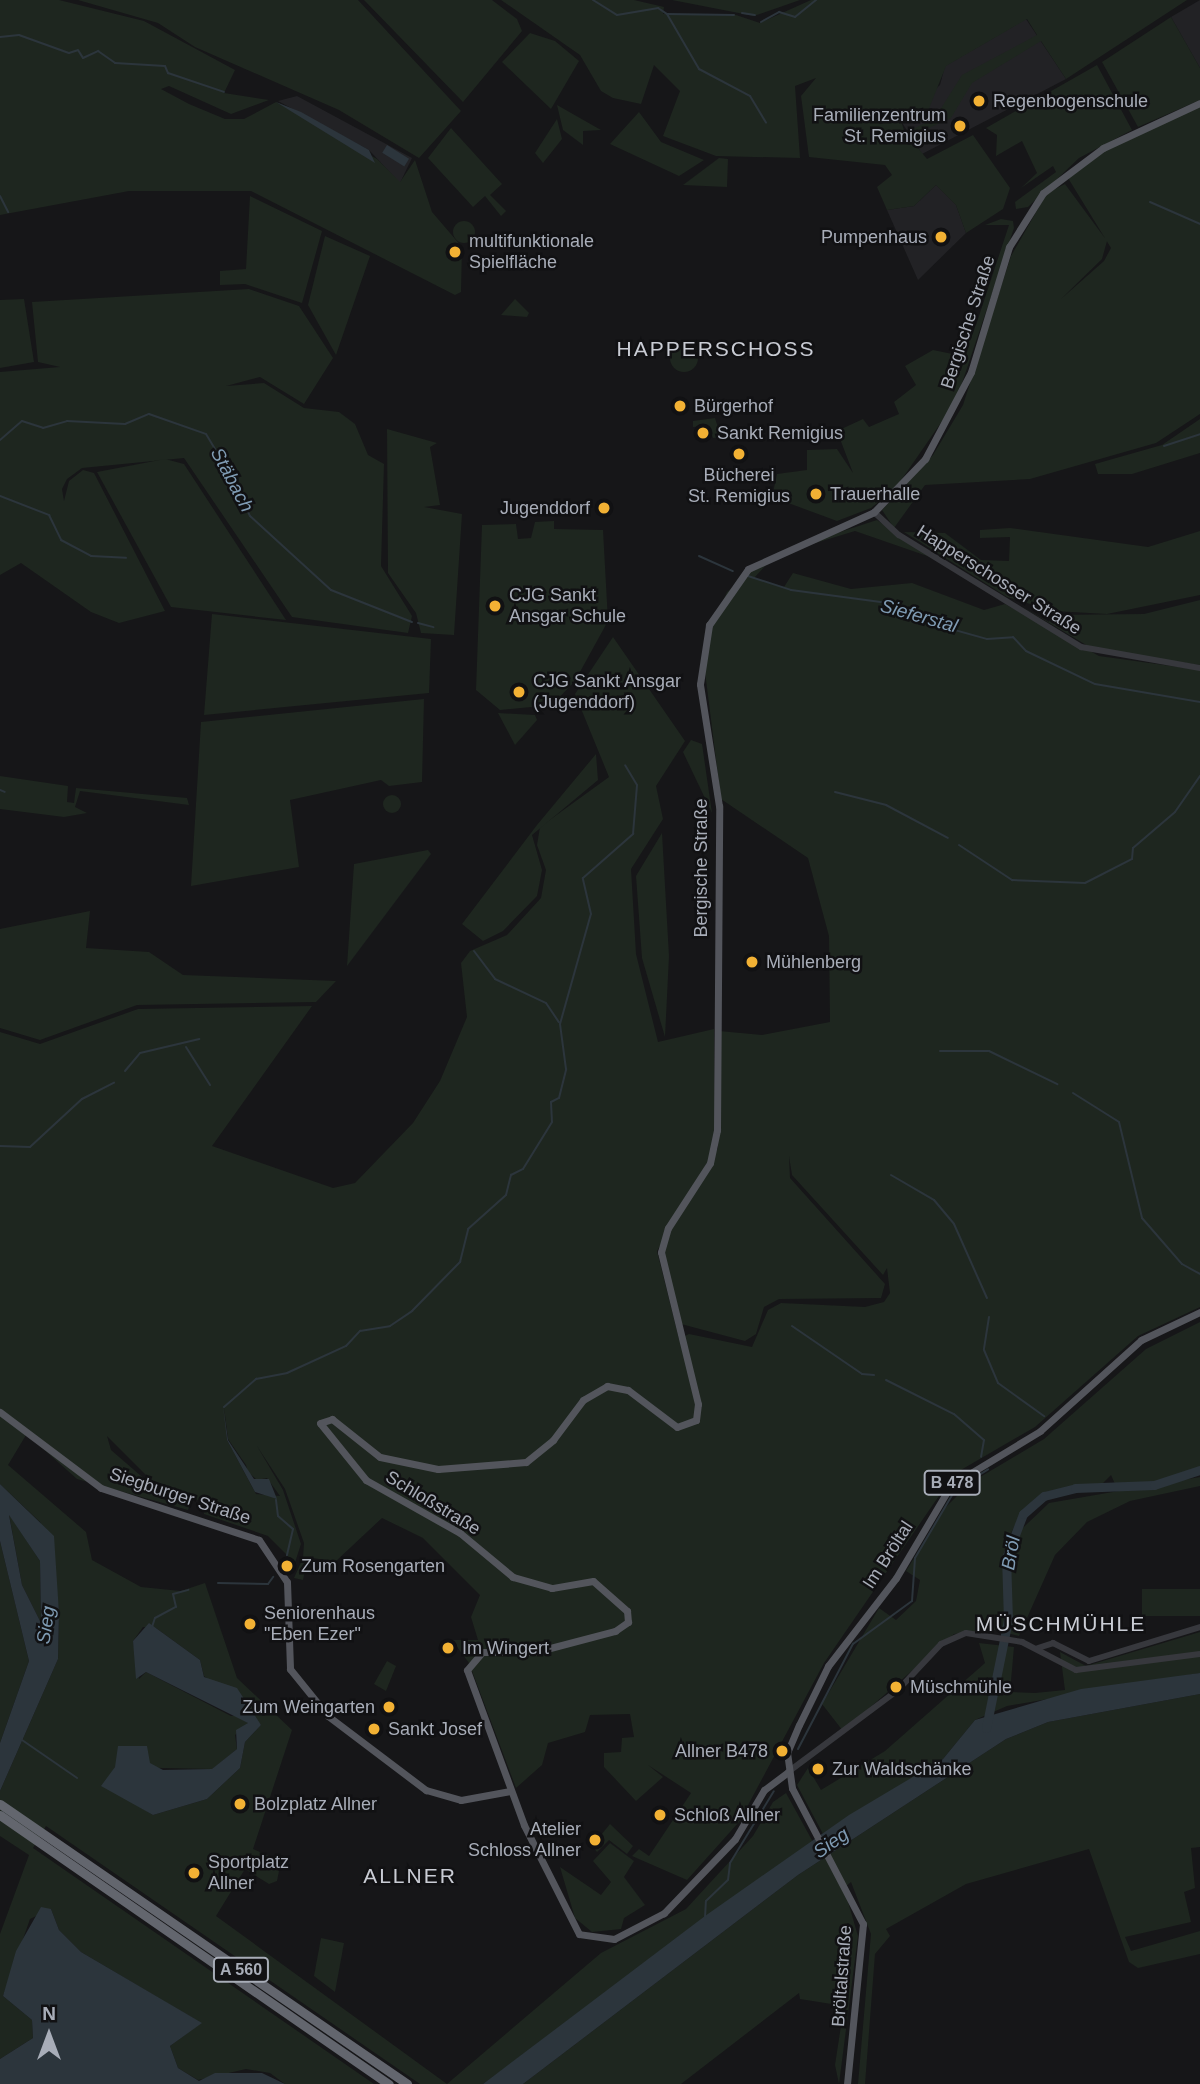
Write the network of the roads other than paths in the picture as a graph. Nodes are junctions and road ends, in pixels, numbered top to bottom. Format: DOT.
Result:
graph roads {
  1 [pos="1200,103"];
  2 [pos="874,512"];
  3 [pos="1200,668"];
  4 [pos="717,1030"];
  5 [pos="1200,1312"];
  6 [pos="0,1412"];
  7 [pos="1200,1627"];
  8 [pos="1038,1648"];
  9 [pos="1200,1654"];
  10 [pos="788,1772"];
  11 [pos="510,1791"];
  12 [pos="0,1804"];
  13 [pos="0,1815"];
  14 [pos="405,2083"];
  15 [pos="389,2084"];
  16 [pos="847,2084"];
  1 -- 2 [label="main road, Bergische Straße"];
  2 -- 3 [label="street, Happerschosser Straße"];
  2 -- 4 [label="main road, Bergische Straße"];
  4 -- 11 [label="main road, Schloßstraße"];
  5 -- 10 [label="main road, Im Bröltal / B 478"];
  6 -- 11 [label="main road, Siegburger Straße"];
  7 -- 8 [label="street"];
  8 -- 9 [label="street"];
  8 -- 10 [label="street"];
  10 -- 11 [label="main road, Schloßstraße"];
  10 -- 16 [label="main road, Bröltalstraße"];
  12 -- 14 [label="highway, A 560"];
  13 -- 15 [label="highway, A 560"];
}
